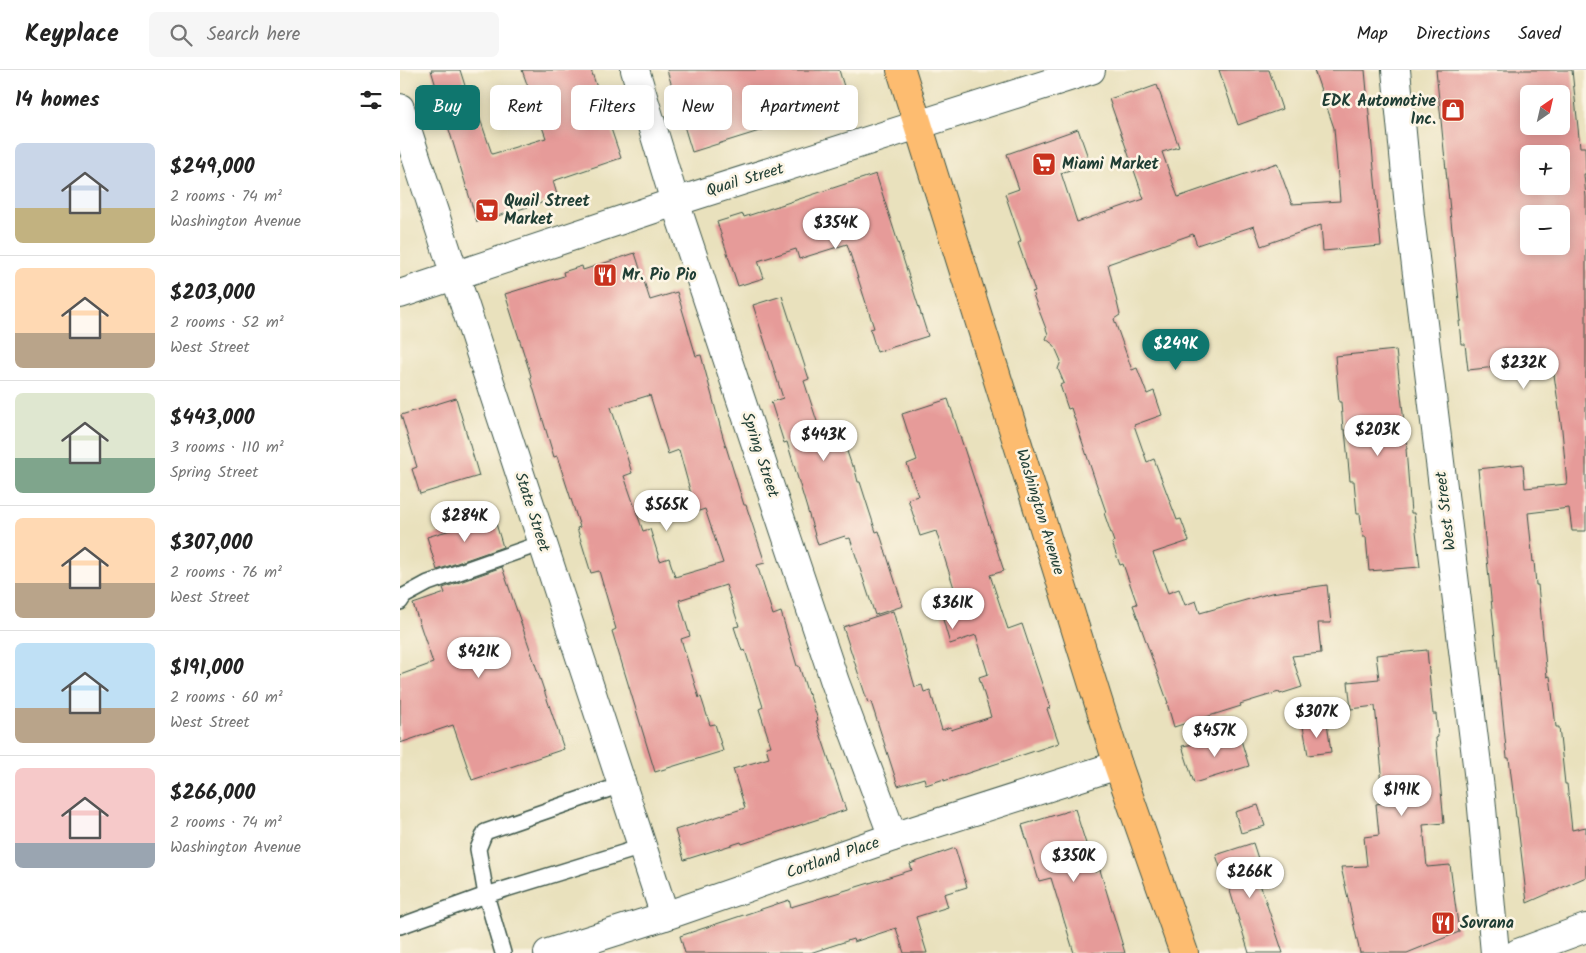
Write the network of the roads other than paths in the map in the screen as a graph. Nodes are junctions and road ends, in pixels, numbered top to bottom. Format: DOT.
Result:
graph roads {
  1 [pos="635,70"];
  2 [pos="901,70"];
  3 [pos="1091,70"];
  4 [pos="1396,70"];
  5 [pos="400,108"];
  6 [pos="919,126"];
  7 [pos="675,202"];
  8 [pos="454,276"];
  9 [pos="400,294"];
  10 [pos="542,543"];
  11 [pos="400,602"];
  12 [pos="1118,765"];
  13 [pos="621,785"];
  14 [pos="893,837"];
  15 [pos="642,846"];
  16 [pos="486,895"];
  17 [pos="665,916"];
  18 [pos="400,926"];
  19 [pos="1586,928"];
  20 [pos="503,953"];
  21 [pos="548,953"];
  22 [pos="1184,953"];
  23 [pos="1495,953"];
  24 [pos="1518,953"];
  1 -- 7 [label="street, Spring Street"];
  2 -- 6 [label="main road, Washington Avenue"];
  3 -- 6 [label="street, Quail Street"];
  4 -- 23 [label="street, West Street"];
  5 -- 8 [label="street, State Street"];
  6 -- 7 [label="street, Quail Street"];
  6 -- 12 [label="main road, Washington Avenue"];
  7 -- 8 [label="street, Quail Street"];
  7 -- 14 [label="street, Spring Street"];
  8 -- 9 [label="street, Quail Street"];
  8 -- 10 [label="street, State Street"];
  10 -- 11 [label="lane"];
  10 -- 13 [label="street, State Street"];
  12 -- 14 [label="street, Cortland Place"];
  12 -- 22 [label="main road, Washington Avenue"];
  13 -- 15 [label="street, State Street"];
  13 -- 16 [label="lane"];
  14 -- 17 [label="street, Cortland Place"];
  15 -- 16 [label="lane"];
  15 -- 17 [label="street, State Street"];
  16 -- 18 [label="lane"];
  16 -- 20 [label="lane"];
  17 -- 21 [label="street, Cortland Place"];
  19 -- 24 [label="street"];
}
